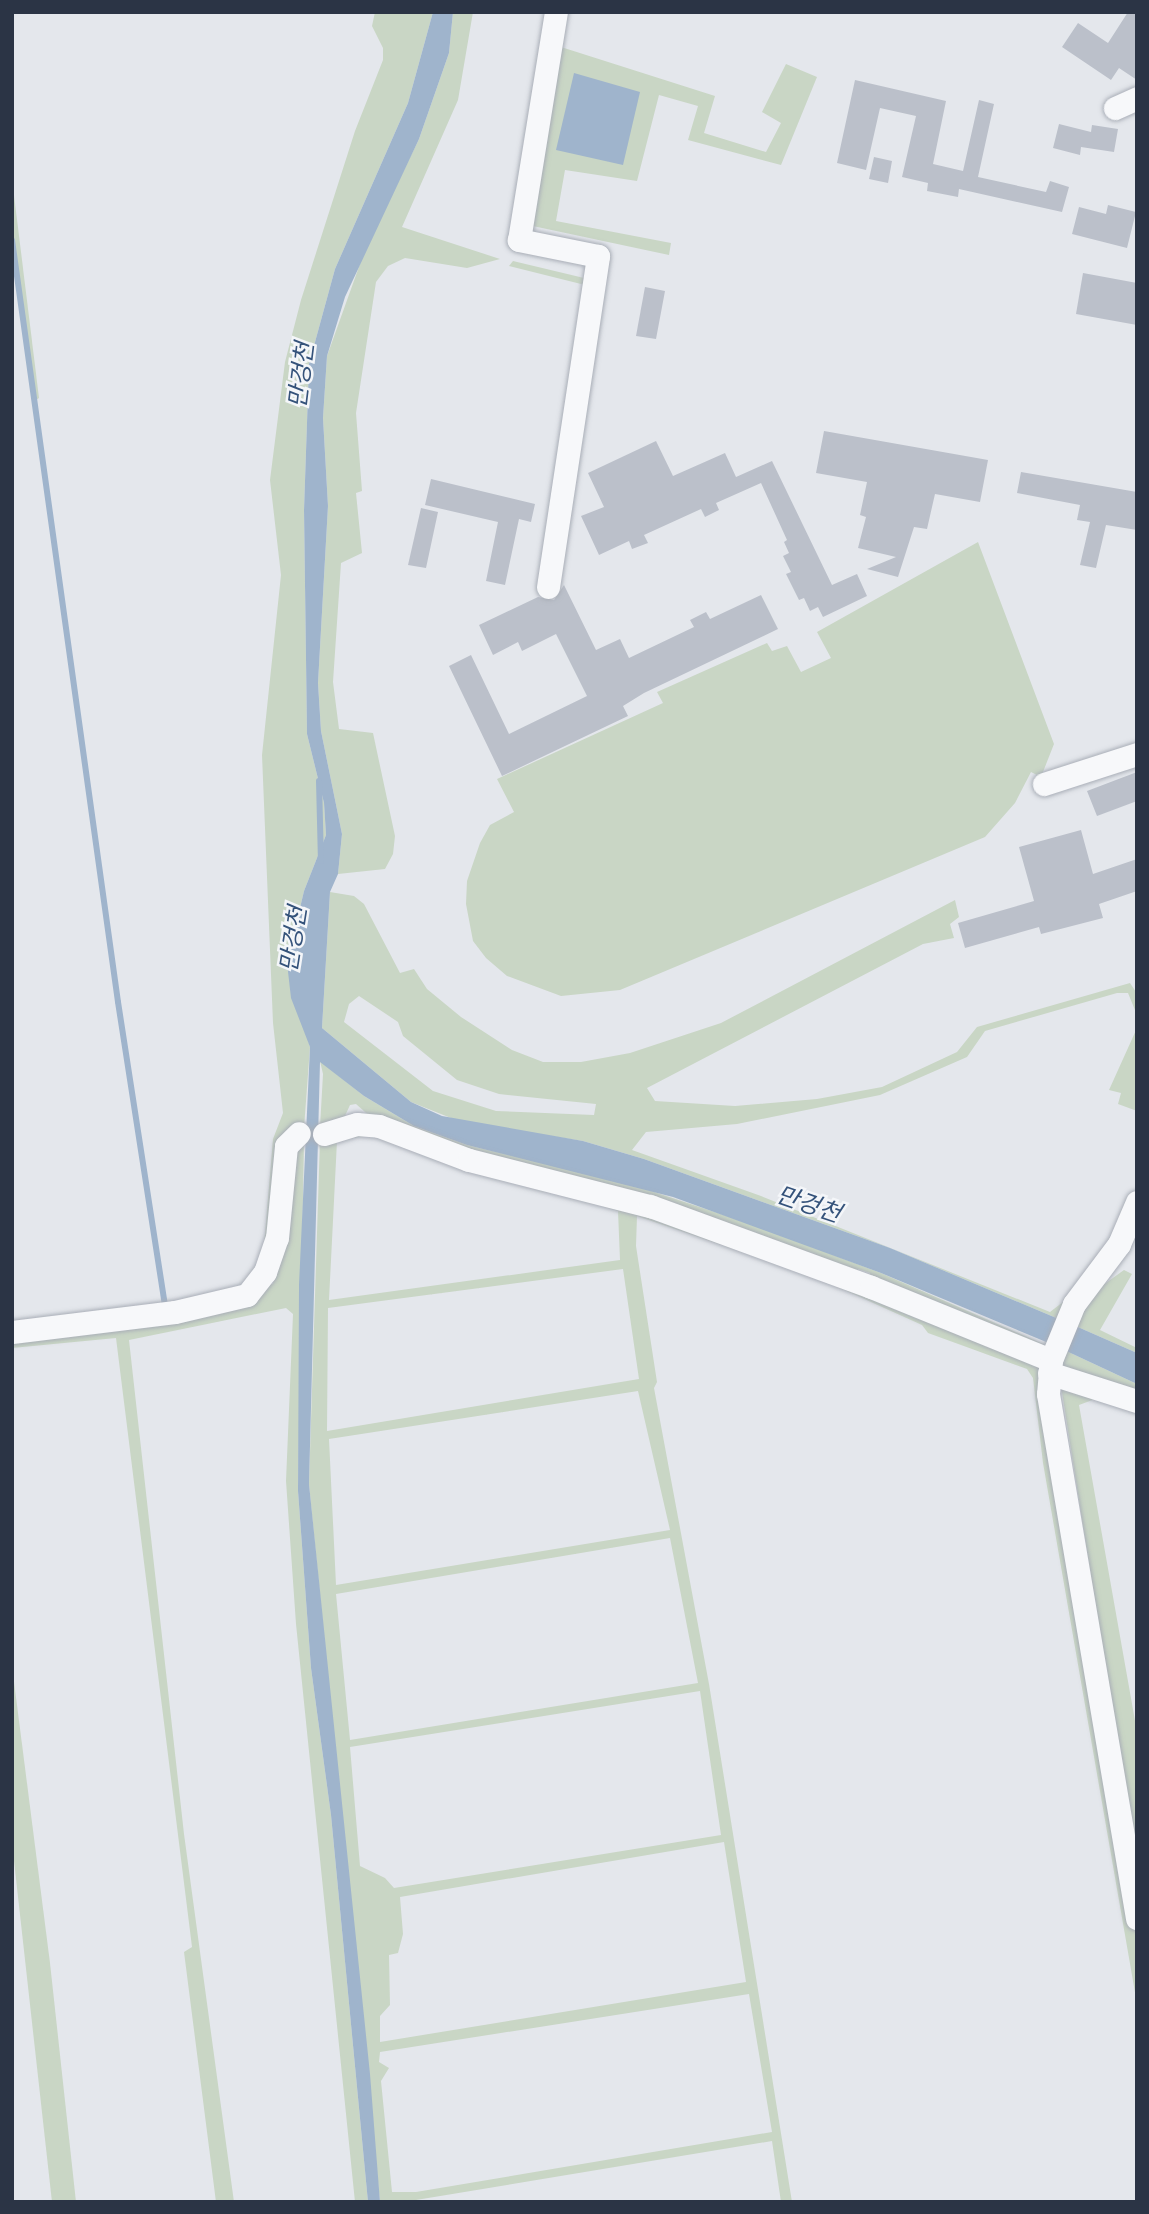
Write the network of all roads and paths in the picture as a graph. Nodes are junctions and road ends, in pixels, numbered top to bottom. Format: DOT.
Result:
graph roads {
  1 [pos="556,12"];
  2 [pos="1137,98"];
  3 [pos="1115,108"];
  4 [pos="548,587"];
  5 [pos="1137,754"];
  6 [pos="1044,784"];
  7 [pos="299,1133"];
  8 [pos="324,1135"];
  9 [pos="1137,1202"];
  10 [pos="12,1332"];
  11 [pos="1052,1361"];
  12 [pos="1137,1401"];
  13 [pos="1137,1918"];
  1 -- 4 [label="street"];
  2 -- 3 [label="street"];
  5 -- 6 [label="street"];
  7 -- 10 [label="street"];
  8 -- 11 [label="street"];
  9 -- 11 [label="street"];
  11 -- 12 [label="street"];
  11 -- 13 [label="street"];
}
